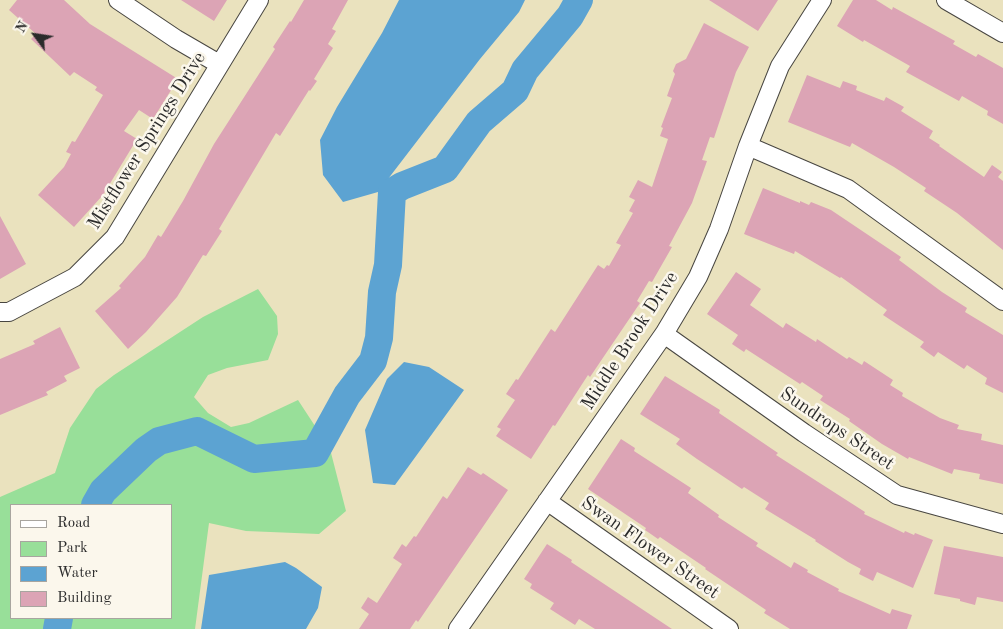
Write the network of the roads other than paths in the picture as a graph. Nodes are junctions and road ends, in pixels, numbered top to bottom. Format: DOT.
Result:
graph roads {
  1 [pos="118,0"];
  2 [pos="258,0"];
  3 [pos="822,0"];
  4 [pos="946,0"];
  5 [pos="1003,33"];
  6 [pos="219,64"];
  7 [pos="748,146"];
  8 [pos="1003,301"];
  9 [pos="0,312"];
  10 [pos="664,334"];
  11 [pos="547,501"];
  12 [pos="1003,524"];
  13 [pos="458,629"];
  14 [pos="729,629"];
  1 -- 6 [label="street"];
  2 -- 6 [label="street, Mistflower Springs Drive"];
  3 -- 7 [label="street, Middle Brook Drive"];
  4 -- 5 [label="street"];
  6 -- 9 [label="street, Mistflower Springs Drive"];
  7 -- 8 [label="street"];
  7 -- 10 [label="street, Middle Brook Drive"];
  10 -- 11 [label="street, Middle Brook Drive"];
  10 -- 12 [label="street, Sundrops Street"];
  11 -- 13 [label="street, Middle Brook Drive"];
  11 -- 14 [label="street, Swan Flower Street"];
}
